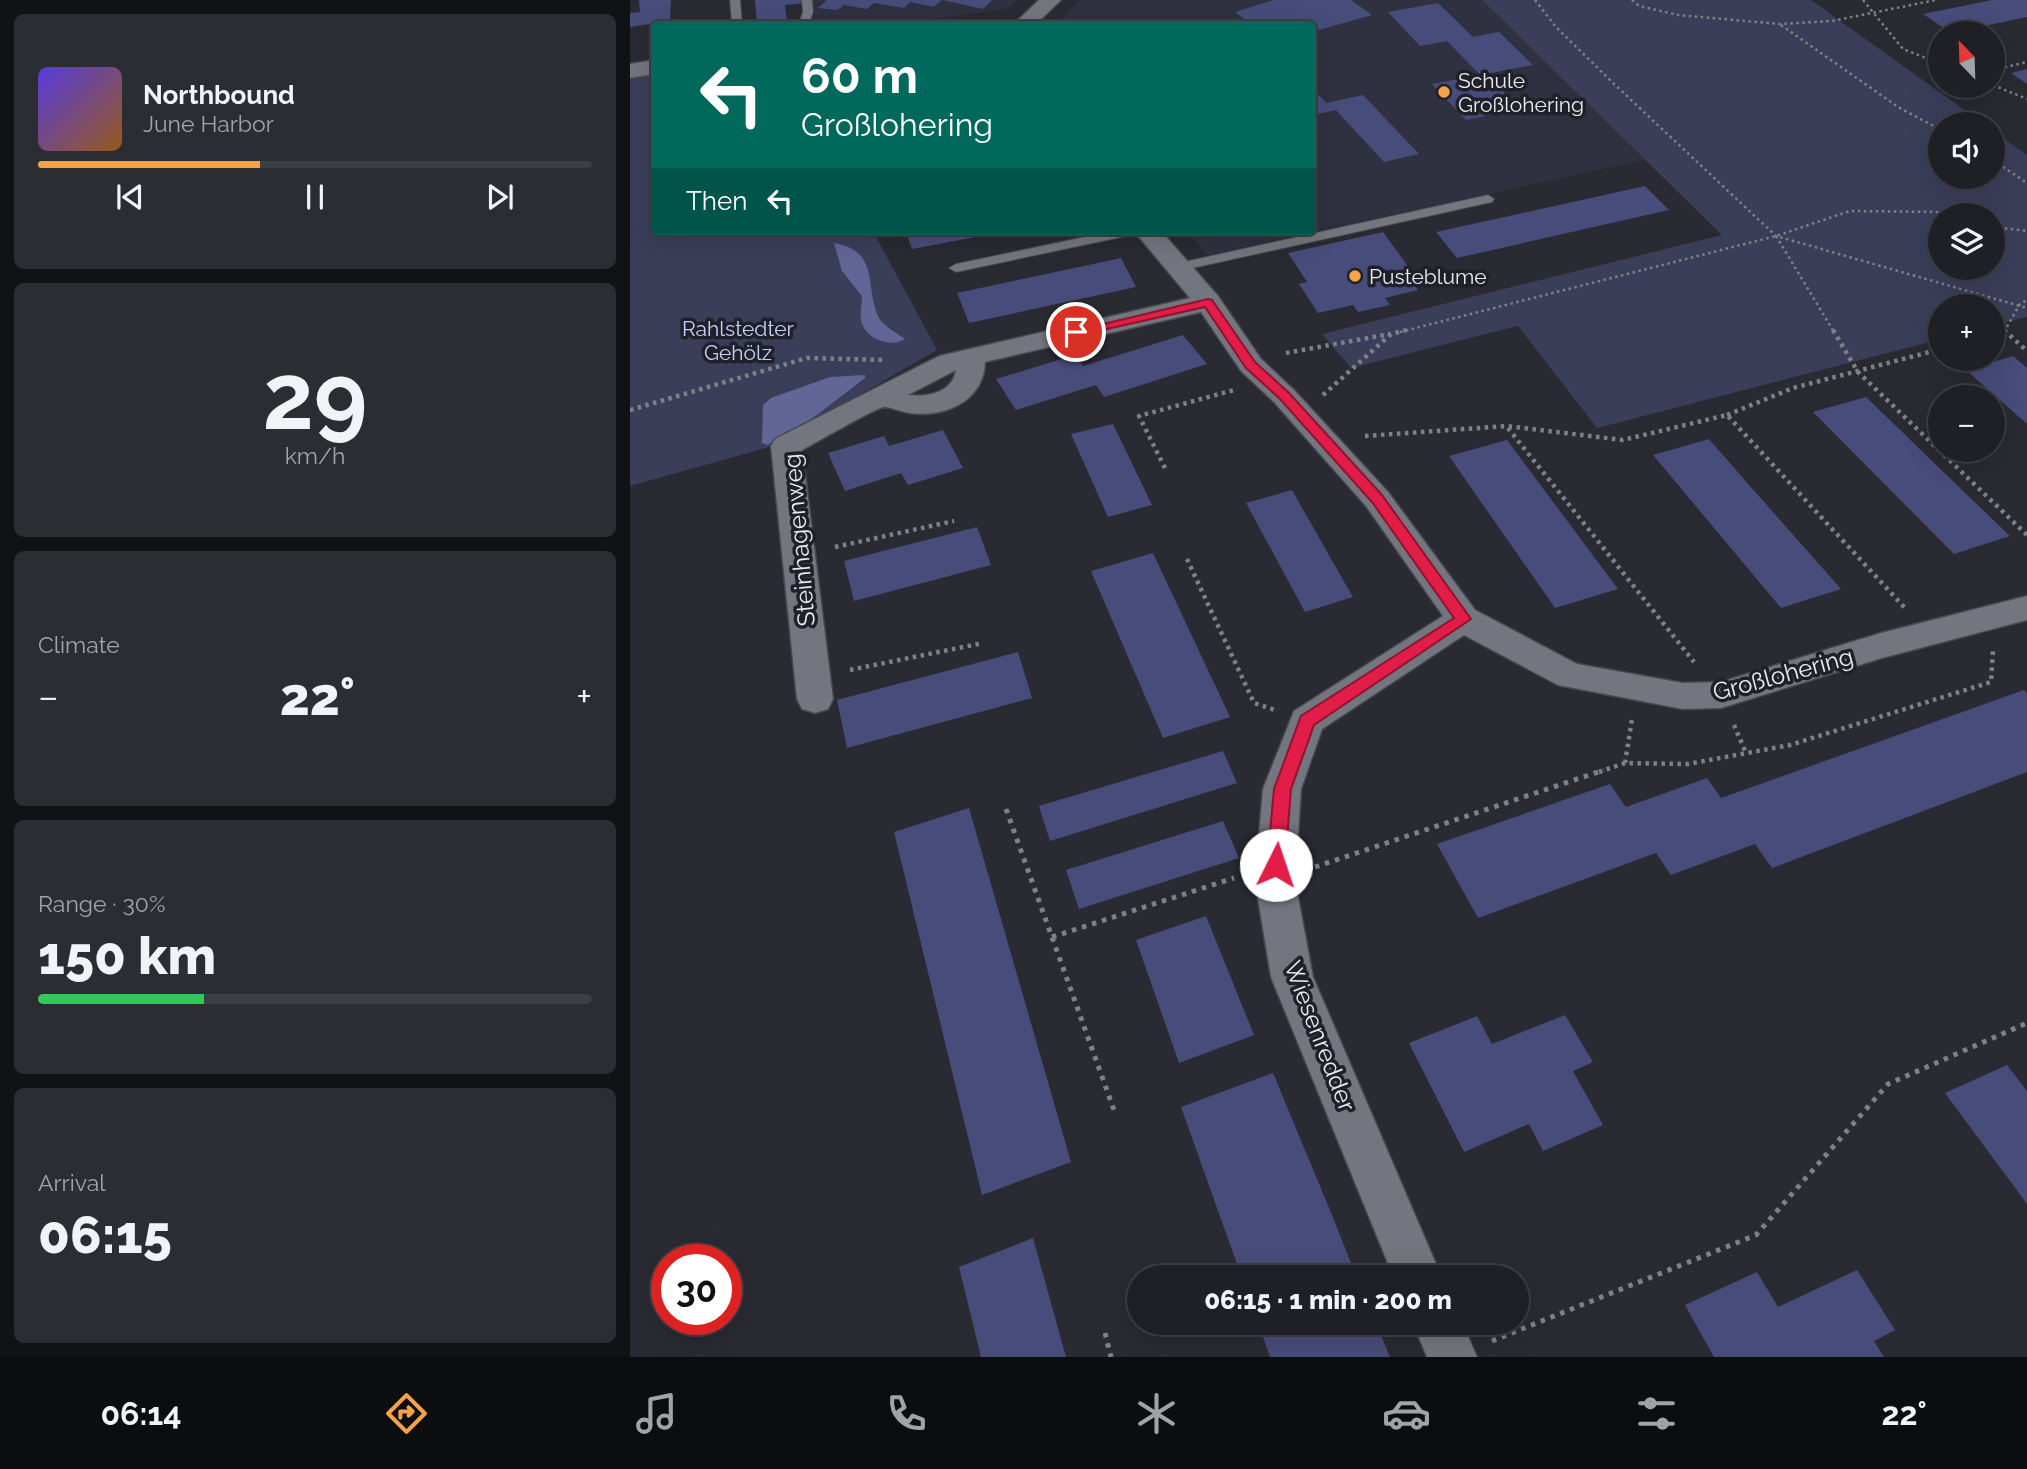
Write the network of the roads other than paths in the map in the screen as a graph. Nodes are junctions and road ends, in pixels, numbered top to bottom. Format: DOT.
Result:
graph roads {
  1 [pos="734,0"];
  2 [pos="807,0"];
  3 [pos="1051,0"];
  4 [pos="737,21"];
  5 [pos="805,21"];
  6 [pos="1027,21"];
  7 [pos="651,68"];
  8 [pos="630,71"];
  9 [pos="1488,199"];
  10 [pos="1112,235"];
  11 [pos="1151,235"];
  12 [pos="1179,267"];
  13 [pos="956,268"];
  14 [pos="1208,303"];
  15 [pos="2015,617"];
  16 [pos="1463,619"];
  17 [pos="814,689"];
  18 [pos="1413,1265"];
  19 [pos="1453,1335"];
  20 [pos="1471,1349"];
  1 -- 4 [label="lane"];
  2 -- 5 [label="lane"];
  3 -- 6 [label="street"];
  7 -- 8 [label="street"];
  9 -- 12 [label="lane"];
  10 -- 13 [label="lane"];
  11 -- 12 [label="street, Großlohering"];
  12 -- 14 [label="street, Großlohering"];
  14 -- 16 [label="street, Großlohering"];
  14 -- 17 [label="street, Steinhagenweg"];
  15 -- 16 [label="street, Großlohering"];
  16 -- 18 [label="street, Wiesenredder"];
  19 -- 20 [label="street"];
}
